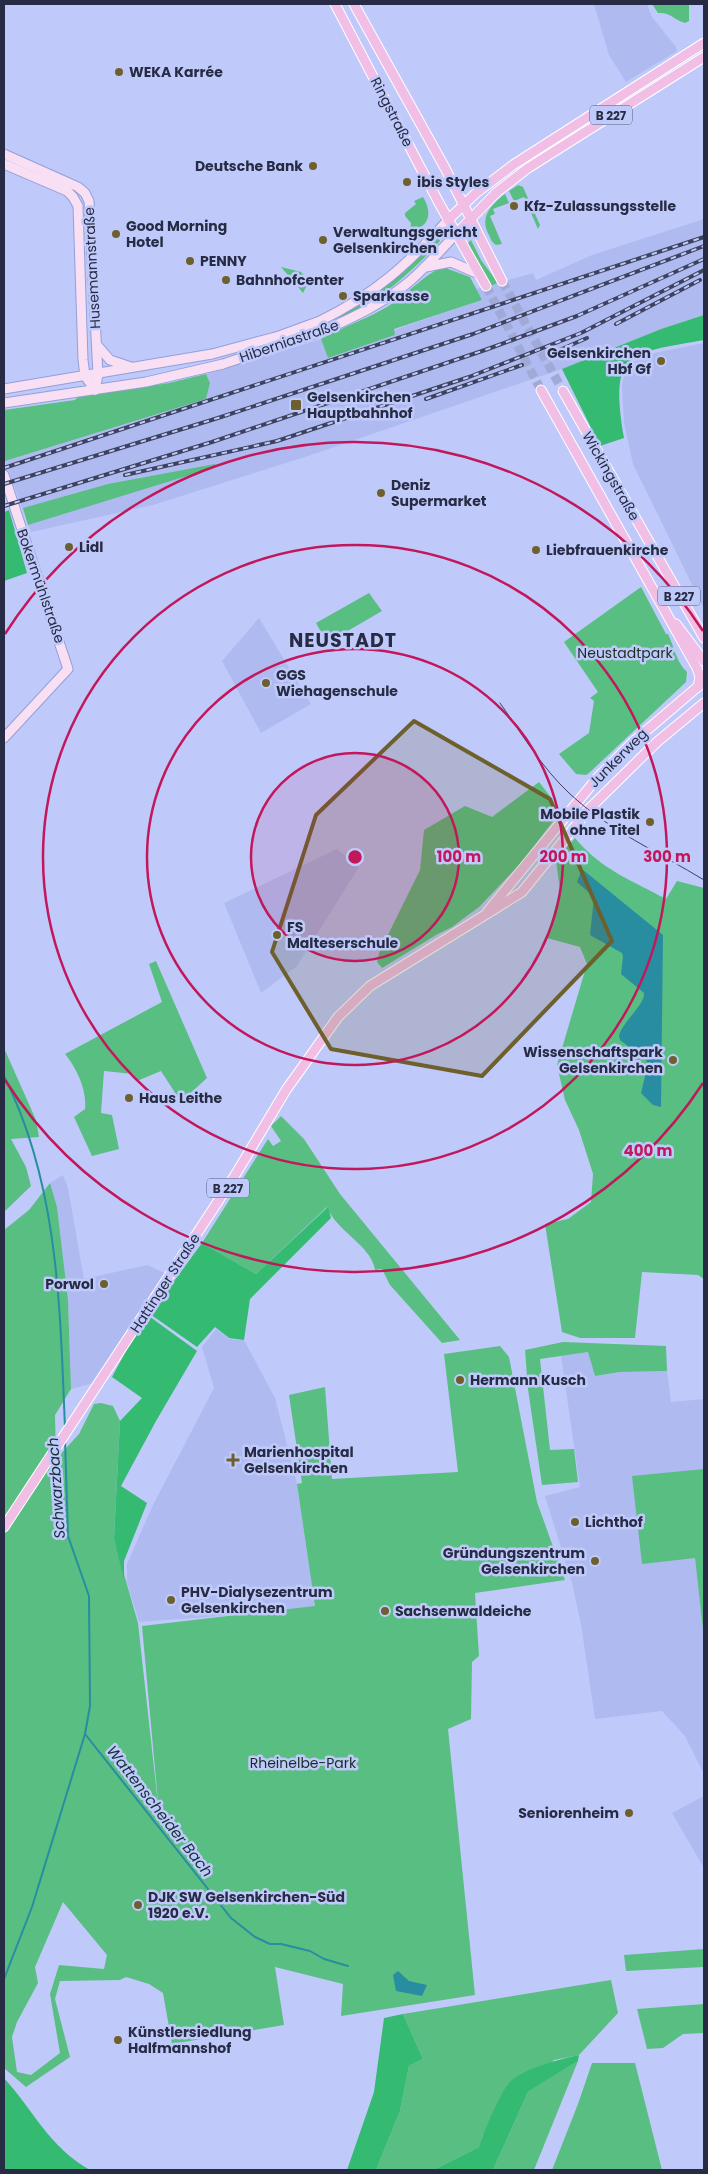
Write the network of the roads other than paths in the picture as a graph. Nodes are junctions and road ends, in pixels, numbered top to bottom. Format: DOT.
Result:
graph roads {
  1 [pos="335,4"];
  2 [pos="354,4"];
  3 [pos="704,43"];
  4 [pos="704,57"];
  5 [pos="4,154"];
  6 [pos="4,164"];
  7 [pos="463,205"];
  8 [pos="470,219"];
  9 [pos="448,220"];
  10 [pos="456,234"];
  11 [pos="424,268"];
  12 [pos="479,274"];
  13 [pos="502,282"];
  14 [pos="486,286"];
  15 [pos="96,345"];
  16 [pos="137,368"];
  17 [pos="98,375"];
  18 [pos="85,376"];
  19 [pos="4,389"];
  20 [pos="95,390"];
  21 [pos="541,390"];
  22 [pos="563,391"];
  23 [pos="4,403"];
  24 [pos="4,475"];
  25 [pos="670,619"];
  26 [pos="704,638"];
  27 [pos="704,661"];
  28 [pos="701,684"];
  29 [pos="704,703"];
  30 [pos="4,738"];
  31 [pos="485,915"];
  32 [pos="323,1037"];
  33 [pos="4,1527"];
  1 -- 9 [label="main road, Ringstraße"];
  2 -- 7 [label="main road, Ringstraße"];
  3 -- 7 [label="main road, B 227"];
  4 -- 8 [label="main road, B 227"];
  5 -- 15 [label="main road, Husemannstraße"];
  6 -- 18 [label="main road, Husemannstraße"];
  7 -- 8 [label="main road"];
  7 -- 9 [label="main road, B 227"];
  8 -- 10 [label="main road, B 227"];
  8 -- 13 [label="main road"];
  9 -- 10 [label="main road"];
  9 -- 16 [label="main road, Hiberniastraße, bridge"];
  10 -- 11 [label="main road, Hiberniastraße"];
  10 -- 12 [label="main road"];
  11 -- 12 [label="main road"];
  11 -- 20 [label="main road, Hiberniastraße, bridge"];
  12 -- 14 [label="main road"];
  15 -- 16 [label="main road"];
  15 -- 17 [label="main road, Husemannstraße"];
  16 -- 17 [label="main road, Hiberniastraße"];
  17 -- 18 [label="main road, Hiberniastraße"];
  17 -- 20 [label="main road"];
  18 -- 19 [label="main road, Hiberniastraße"];
  18 -- 20 [label="main road"];
  20 -- 23 [label="main road, Hiberniastraße"];
  21 -- 25 [label="main road, Wickingstraße / B 227"];
  22 -- 26 [label="main road, Wickingstraße / B 227"];
  24 -- 30 [label="main road, Bokermühlstraße"];
  25 -- 27 [label="main road, Wickingstraße"];
  25 -- 28 [label="main road, Wickingstraße / B 227"];
  28 -- 31 [label="main road, Junkerweg / B 227"];
  29 -- 31 [label="main road, Junkerweg / B 227"];
  31 -- 32 [label="main road, Junkerweg / B 227"];
  32 -- 33 [label="main road, Hattinger Straße / B 227"];
}
